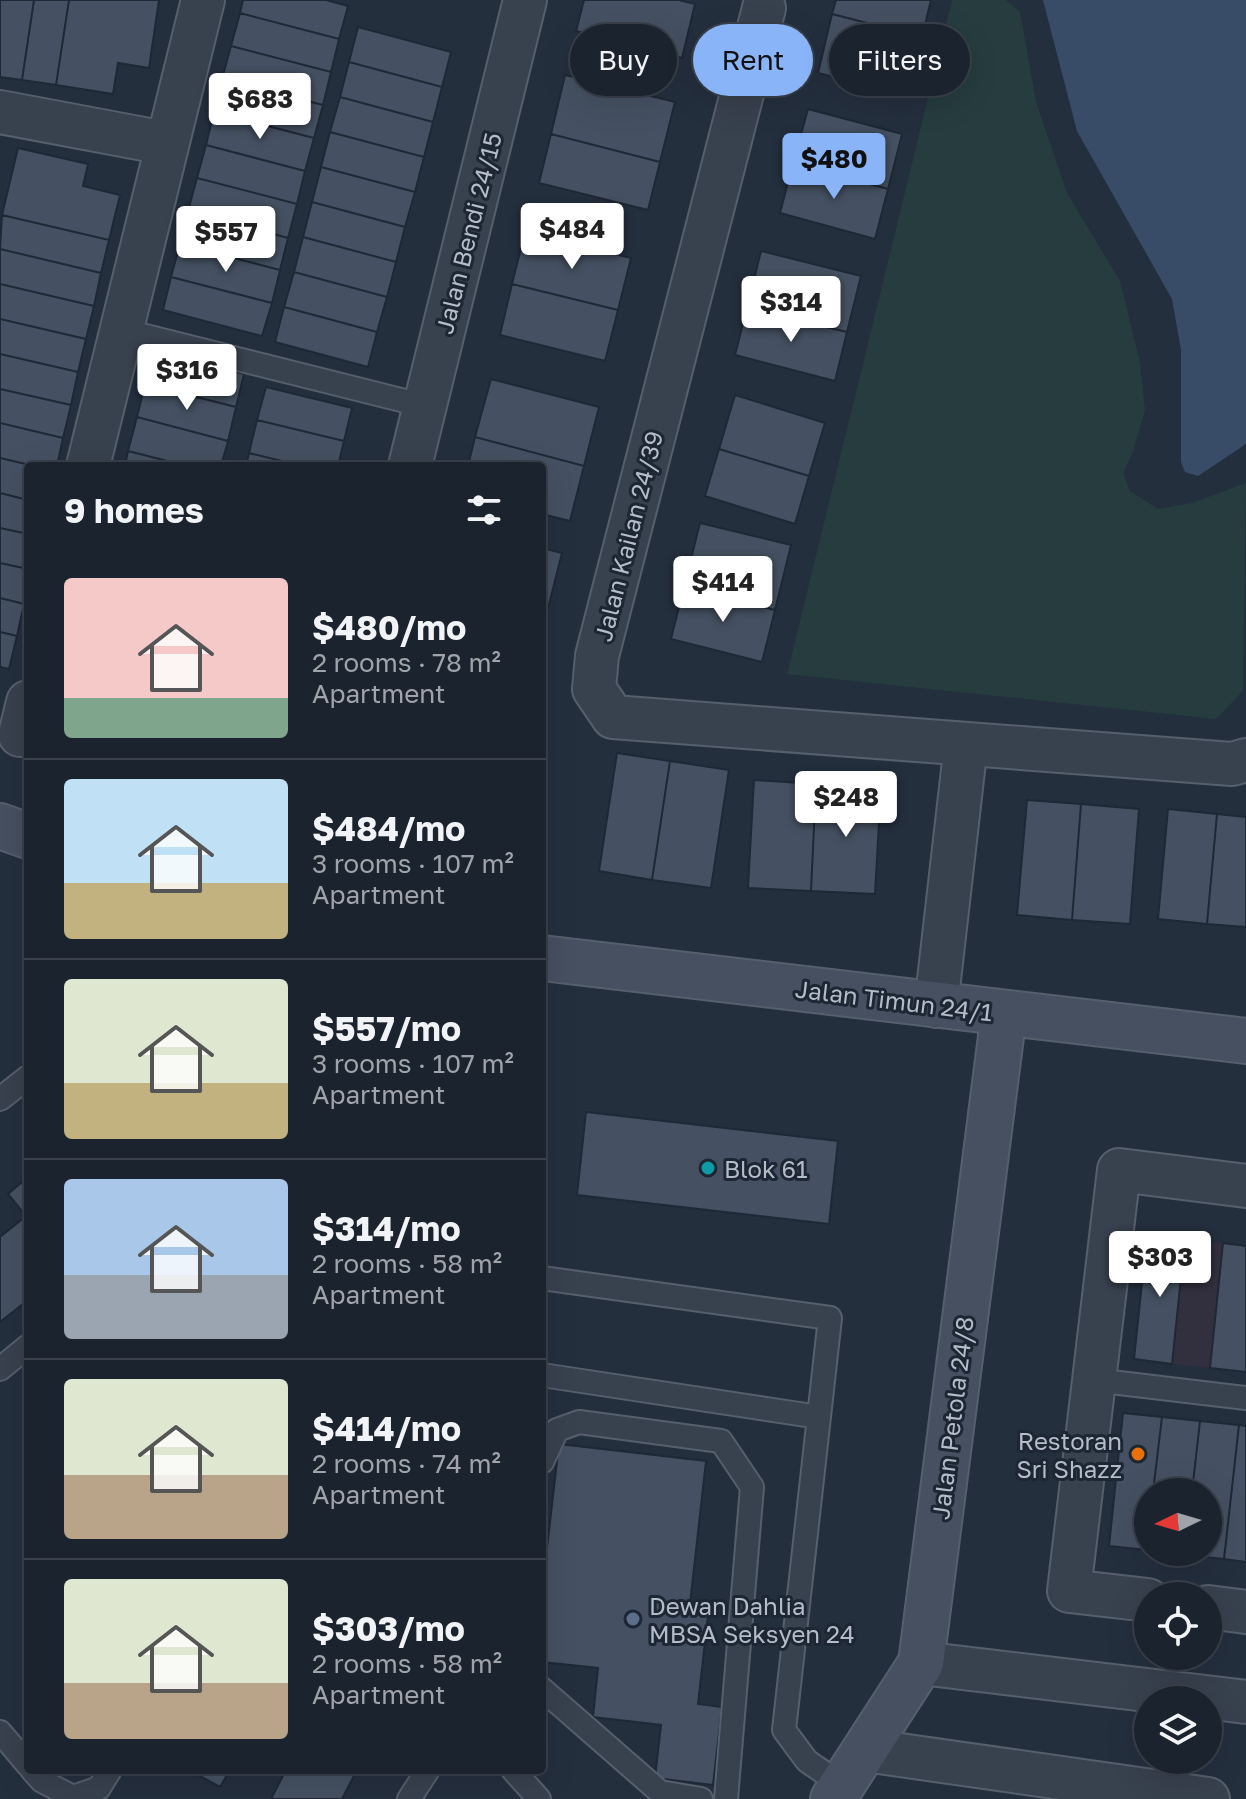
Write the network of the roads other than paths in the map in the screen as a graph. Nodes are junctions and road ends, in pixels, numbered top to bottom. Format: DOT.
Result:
graph roads {
  1 [pos="203,0"];
  2 [pos="525,0"];
  3 [pos="764,8"];
  4 [pos="0,112"];
  5 [pos="165,143"];
  6 [pos="122,330"];
  7 [pos="425,406"];
  8 [pos="89,462"];
  9 [pos="411,462"];
  10 [pos="966,744"];
  11 [pos="1246,760"];
  12 [pos="0,826"];
  13 [pos="24,835"];
  14 [pos="546,958"];
  15 [pos="936,1006"];
  16 [pos="1004,1013"];
  17 [pos="1246,1041"];
  18 [pos="24,1080"];
  19 [pos="0,1099"];
  20 [pos="1246,1186"];
  21 [pos="546,1279"];
  22 [pos="24,1349"];
  23 [pos="0,1369"];
  24 [pos="546,1376"];
  25 [pos="1094,1380"];
  26 [pos="1246,1398"];
  27 [pos="819,1417"];
  28 [pos="546,1453"];
  29 [pos="1134,1598"];
  30 [pos="1222,1609"];
  31 [pos="1246,1612"];
  32 [pos="921,1663"];
  33 [pos="546,1692"];
  34 [pos="1246,1702"];
  35 [pos="0,1732"];
  36 [pos="24,1760"];
  37 [pos="36,1774"];
  38 [pos="108,1774"];
  39 [pos="425,1774"];
  40 [pos="517,1774"];
  41 [pos="846,1778"];
  42 [pos="409,1799"];
  43 [pos="539,1799"];
  44 [pos="701,1799"];
  45 [pos="726,1799"];
  46 [pos="1208,1799"];
  1 -- 5 [label="street"];
  2 -- 7 [label="street, Jalan Bendi 24/15"];
  3 -- 10 [label="street, Jalan Kailan 24/39"];
  4 -- 5 [label="street"];
  5 -- 6 [label="street"];
  6 -- 7 [label="lane"];
  6 -- 8 [label="street"];
  7 -- 9 [label="street, Jalan Bendi 24/15"];
  10 -- 11 [label="street, Jalan Kailan 24/39"];
  10 -- 15 [label="street"];
  12 -- 13 [label="street"];
  14 -- 15 [label="street, Jalan Timun 24/1"];
  15 -- 16 [label="street, Jalan Timun 24/1"];
  16 -- 17 [label="street, Jalan Timun 24/1"];
  16 -- 32 [label="street, Jalan Petola 24/8"];
  18 -- 19 [label="lane"];
  20 -- 25 [label="street"];
  21 -- 27 [label="lane"];
  22 -- 23 [label="lane"];
  24 -- 27 [label="lane"];
  25 -- 26 [label="lane"];
  25 -- 29 [label="street"];
  27 -- 41 [label="lane"];
  28 -- 45 [label="lane"];
  30 -- 31 [label="street"];
  32 -- 34 [label="street"];
  32 -- 41 [label="street, Jalan Petola 24/8"];
  33 -- 44 [label="lane"];
  35 -- 36 [label="lane"];
  37 -- 38 [label="lane"];
  39 -- 42 [label="lane"];
  40 -- 43 [label="lane"];
  41 -- 46 [label="street"];
}
